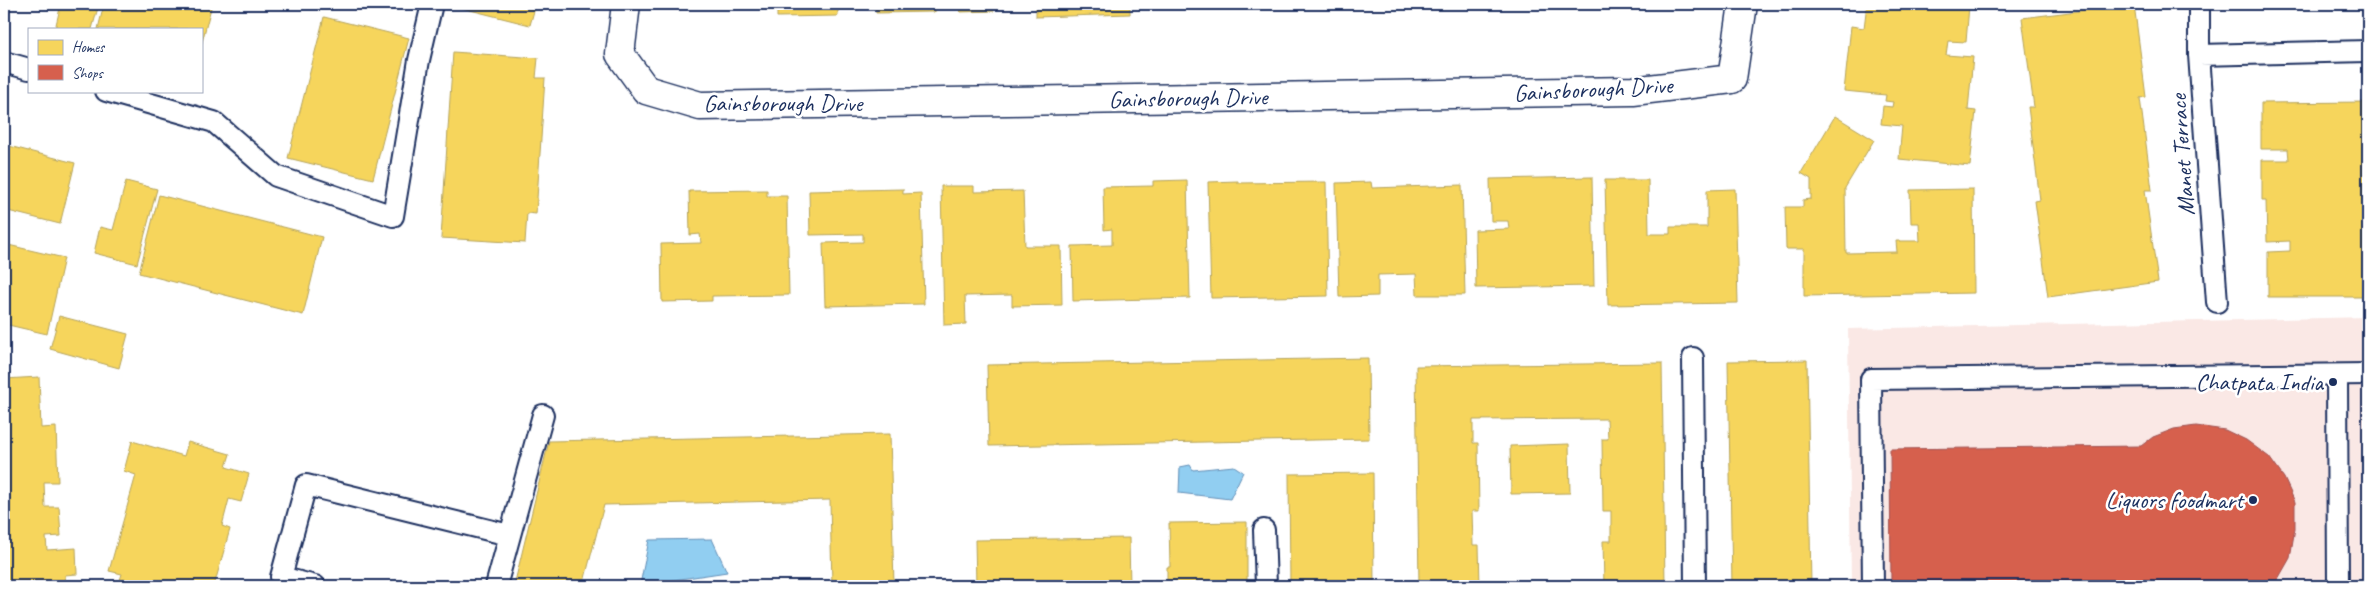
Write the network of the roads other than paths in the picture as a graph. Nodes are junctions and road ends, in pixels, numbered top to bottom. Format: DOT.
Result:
graph roads {
  1 [pos="432,4"];
  2 [pos="626,4"];
  3 [pos="1743,4"];
  4 [pos="2199,4"];
  5 [pos="2368,51"];
  6 [pos="2199,55"];
  7 [pos="4,62"];
  8 [pos="28,69"];
  9 [pos="109,92"];
  10 [pos="2217,302"];
  11 [pos="1693,358"];
  12 [pos="2368,374"];
  13 [pos="2337,375"];
  14 [pos="542,415"];
  15 [pos="1264,530"];
  16 [pos="509,535"];
  17 [pos="315,586"];
  18 [pos="496,586"];
  19 [pos="1266,586"];
  20 [pos="1695,586"];
  21 [pos="1873,586"];
  22 [pos="2338,586"];
  1 -- 9 [label="lane"];
  2 -- 3 [label="street, Gainsborough Drive"];
  4 -- 6 [label="lane, Manet Terrace"];
  5 -- 6 [label="lane"];
  6 -- 10 [label="lane, Manet Terrace"];
  7 -- 8 [label="lane"];
  11 -- 20 [label="lane"];
  12 -- 13 [label="lane"];
  13 -- 21 [label="lane"];
  13 -- 22 [label="lane"];
  14 -- 16 [label="lane"];
  15 -- 19 [label="lane"];
  16 -- 17 [label="lane"];
  16 -- 18 [label="lane"];
}
